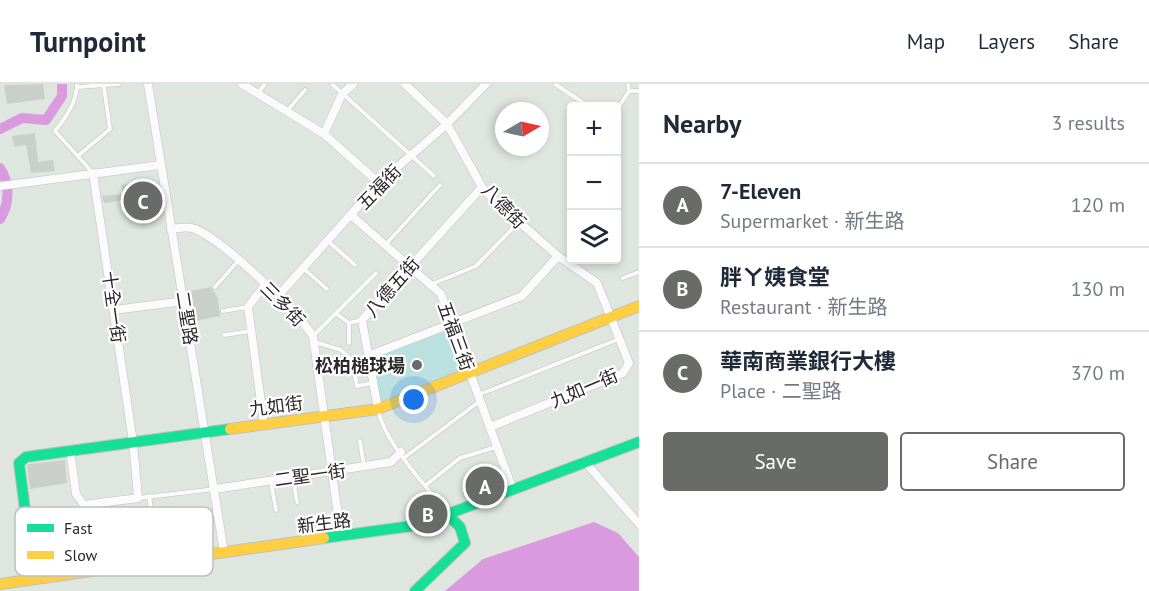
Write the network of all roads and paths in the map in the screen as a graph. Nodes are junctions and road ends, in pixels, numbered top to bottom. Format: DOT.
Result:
graph roads {
  1 [pos="119,84"];
  2 [pos="148,84"];
  3 [pos="242,84"];
  4 [pos="265,84"];
  5 [pos="332,84"];
  6 [pos="353,84"];
  7 [pos="405,84"];
  8 [pos="555,84"];
  9 [pos="628,84"];
  10 [pos="77,86"];
  11 [pos="481,86"];
  12 [pos="104,87"];
  13 [pos="305,90"];
  14 [pos="629,91"];
  15 [pos="639,91"];
  16 [pos="257,93"];
  17 [pos="342,94"];
  18 [pos="582,102"];
  19 [pos="621,103"];
  20 [pos="287,111"];
  21 [pos="447,124"];
  22 [pos="324,134"];
  23 [pos="411,154"];
  24 [pos="78,155"];
  25 [pos="160,165"];
  26 [pos="93,173"];
  27 [pos="434,177"];
  28 [pos="379,183"];
  29 [pos="440,184"];
  30 [pos="0,186"];
  31 [pos="482,187"];
  32 [pos="351,215"];
  33 [pos="518,223"];
  34 [pos="171,229"];
  35 [pos="328,241"];
  36 [pos="384,245"];
  37 [pos="558,256"];
  38 [pos="238,261"];
  39 [pos="355,265"];
  40 [pos="408,267"];
  41 [pos="304,269"];
  42 [pos="639,272"];
  43 [pos="376,273"];
  44 [pos="623,278"];
  45 [pos="265,285"];
  46 [pos="431,285"];
  47 [pos="215,287"];
  48 [pos="327,289"];
  49 [pos="278,296"];
  50 [pos="184,301"];
  51 [pos="639,306"];
  52 [pos="248,307"];
  53 [pos="114,310"];
  54 [pos="223,311"];
  55 [pos="338,315"];
  56 [pos="612,317"];
  57 [pos="362,320"];
  58 [pos="452,322"];
  59 [pos="349,323"];
  60 [pos="251,331"];
  61 [pos="224,335"];
  62 [pos="620,338"];
  63 [pos="314,339"];
  64 [pos="349,343"];
  65 [pos="368,356"];
  66 [pos="352,362"];
  67 [pos="371,370"];
  68 [pos="471,374"];
  69 [pos="373,383"];
  70 [pos="479,398"];
  71 [pos="378,409"];
  72 [pos="325,416"];
  73 [pos="264,424"];
  74 [pos="490,427"];
  75 [pos="205,432"];
  76 [pos="133,441"];
  77 [pos="360,441"];
  78 [pos="639,442"];
  79 [pos="497,447"];
  80 [pos="70,450"];
  81 [pos="403,454"];
  82 [pos="586,463"];
  83 [pos="364,467"];
  84 [pos="333,472"];
  85 [pos="293,478"];
  86 [pos="271,481"];
  87 [pos="426,485"];
  88 [pos="215,489"];
  89 [pos="513,490"];
  90 [pos="149,496"];
  91 [pos="138,498"];
  92 [pos="297,502"];
  93 [pos="25,507"];
  94 [pos="151,507"];
  95 [pos="276,510"];
  96 [pos="218,513"];
  97 [pos="213,514"];
  98 [pos="448,515"];
  99 [pos="639,524"];
  100 [pos="341,537"];
  101 [pos="224,552"];
  102 [pos="213,554"];
  103 [pos="34,576"];
  104 [pos="55,576"];
  105 [pos="34,579"];
  106 [pos="0,584"];
  107 [pos="416,591"];
  1 -- 12 [label="lane"];
  2 -- 25 [label="street, 二聖路"];
  3 -- 16 [label="street"];
  4 -- 16 [label="lane"];
  5 -- 17 [label="lane"];
  6 -- 17 [label="street"];
  7 -- 21 [label="street, 八德街"];
  8 -- 18 [label="lane"];
  9 -- 14 [label="lane"];
  10 -- 12 [label="lane"];
  10 -- 24 [label="lane"];
  11 -- 21 [label="street, 五福街"];
  12 -- 24 [label="lane"];
  13 -- 20 [label="lane"];
  14 -- 15 [label="lane"];
  14 -- 19 [label="lane"];
  16 -- 20 [label="street"];
  17 -- 22 [label="street"];
  17 -- 23 [label="lane"];
  20 -- 22 [label="street"];
  21 -- 23 [label="street, 五福街"];
  21 -- 31 [label="street, 八德街"];
  22 -- 28 [label="street"];
  23 -- 27 [label="lane"];
  23 -- 28 [label="street, 五福街"];
  24 -- 26 [label="lane"];
  25 -- 26 [label="street"];
  25 -- 34 [label="street, 二聖路"];
  26 -- 30 [label="street"];
  26 -- 53 [label="street, 十全一街"];
  28 -- 32 [label="street, 五福街"];
  29 -- 36 [label="lane"];
  31 -- 33 [label="street, 八德街"];
  31 -- 40 [label="street, 八德五街"];
  32 -- 35 [label="street, 五福街"];
  32 -- 36 [label="street, 五福三街"];
  33 -- 37 [label="street, 八德街"];
  33 -- 46 [label="lane"];
  34 -- 38 [label="street, 三多街"];
  34 -- 50 [label="street, 二聖路"];
  35 -- 39 [label="lane"];
  35 -- 41 [label="street, 五福街"];
  36 -- 40 [label="street, 五福三街"];
  37 -- 56 [label="street, 八德街"];
  37 -- 58 [label="street"];
  38 -- 45 [label="street, 三多街"];
  38 -- 47 [label="lane"];
  40 -- 46 [label="street, 五福三街"];
  40 -- 57 [label="street, 八德五街"];
  41 -- 48 [label="lane"];
  41 -- 49 [label="street, 五福街"];
  42 -- 44 [label="lane"];
  43 -- 55 [label="lane"];
  45 -- 49 [label="street, 三多街"];
  45 -- 52 [label="street"];
  46 -- 58 [label="street, 五福三街"];
  49 -- 63 [label="street, 三多街"];
  50 -- 53 [label="street"];
  50 -- 75 [label="street, 二聖路"];
  51 -- 56 [label="street, 九如街"];
  52 -- 54 [label="lane"];
  52 -- 60 [label="street"];
  53 -- 76 [label="street, 十全一街"];
  55 -- 59 [label="lane"];
  55 -- 63 [label="lane"];
  56 -- 62 [label="street, 九如一街"];
  56 -- 68 [label="street, 九如街"];
  57 -- 59 [label="lane"];
  57 -- 65 [label="street, 八德五街"];
  58 -- 65 [label="street"];
  58 -- 68 [label="street, 五福三街"];
  59 -- 64 [label="lane"];
  60 -- 61 [label="lane"];
  60 -- 73 [label="street"];
  62 -- 70 [label="lane"];
  62 -- 74 [label="street, 九如一街"];
  63 -- 66 [label="lane"];
  63 -- 72 [label="street, 三多街"];
  65 -- 67 [label="street, 八德五街"];
  66 -- 67 [label="lane"];
  66 -- 69 [label="lane"];
  67 -- 69 [label="street, 八德五街"];
  68 -- 70 [label="street, 五福三街"];
  68 -- 71 [label="street, 九如街"];
  69 -- 71 [label="street, 八德五街"];
  70 -- 74 [label="street, 五福三街"];
  70 -- 81 [label="lane"];
  71 -- 72 [label="street, 九如街"];
  71 -- 81 [label="lane"];
  72 -- 73 [label="street, 九如街"];
  72 -- 84 [label="street, 三多街"];
  73 -- 75 [label="street, 九如街"];
  74 -- 79 [label="street, 五福三街"];
  75 -- 76 [label="street, 九如街"];
  75 -- 88 [label="street, 二聖路"];
  76 -- 80 [label="street, 九如街"];
  76 -- 91 [label="street, 十全一街"];
  77 -- 83 [label="lane"];
  78 -- 82 [label="street, 新生路"];
  79 -- 87 [label="lane"];
  79 -- 89 [label="street, 五福三街"];
  80 -- 91 [label="street"];
  80 -- 93 [label="street, 九如街"];
  81 -- 83 [label="street, 二聖一街"];
  81 -- 87 [label="lane"];
  82 -- 89 [label="street, 新生路"];
  82 -- 99 [label="street"];
  83 -- 84 [label="street, 二聖一街"];
  84 -- 85 [label="street, 二聖一街"];
  84 -- 100 [label="street, 三多街"];
  85 -- 86 [label="street, 二聖一街"];
  85 -- 92 [label="lane"];
  86 -- 88 [label="street, 二聖一街"];
  86 -- 95 [label="lane"];
  87 -- 98 [label="lane"];
  88 -- 90 [label="lane"];
  88 -- 96 [label="street, 二聖路"];
  89 -- 98 [label="street, 新生路"];
  90 -- 91 [label="lane"];
  90 -- 94 [label="lane"];
  96 -- 97 [label="lane"];
  96 -- 101 [label="street, 二聖路"];
  98 -- 100 [label="street, 新生路"];
  98 -- 107 [label="street"];
  100 -- 101 [label="street, 新生路"];
  101 -- 102 [label="street, 新生路"];
  103 -- 105 [label="street, 九如街"];
  104 -- 105 [label="street, 新生路"];
  105 -- 106 [label="street, 新生路"];
}
